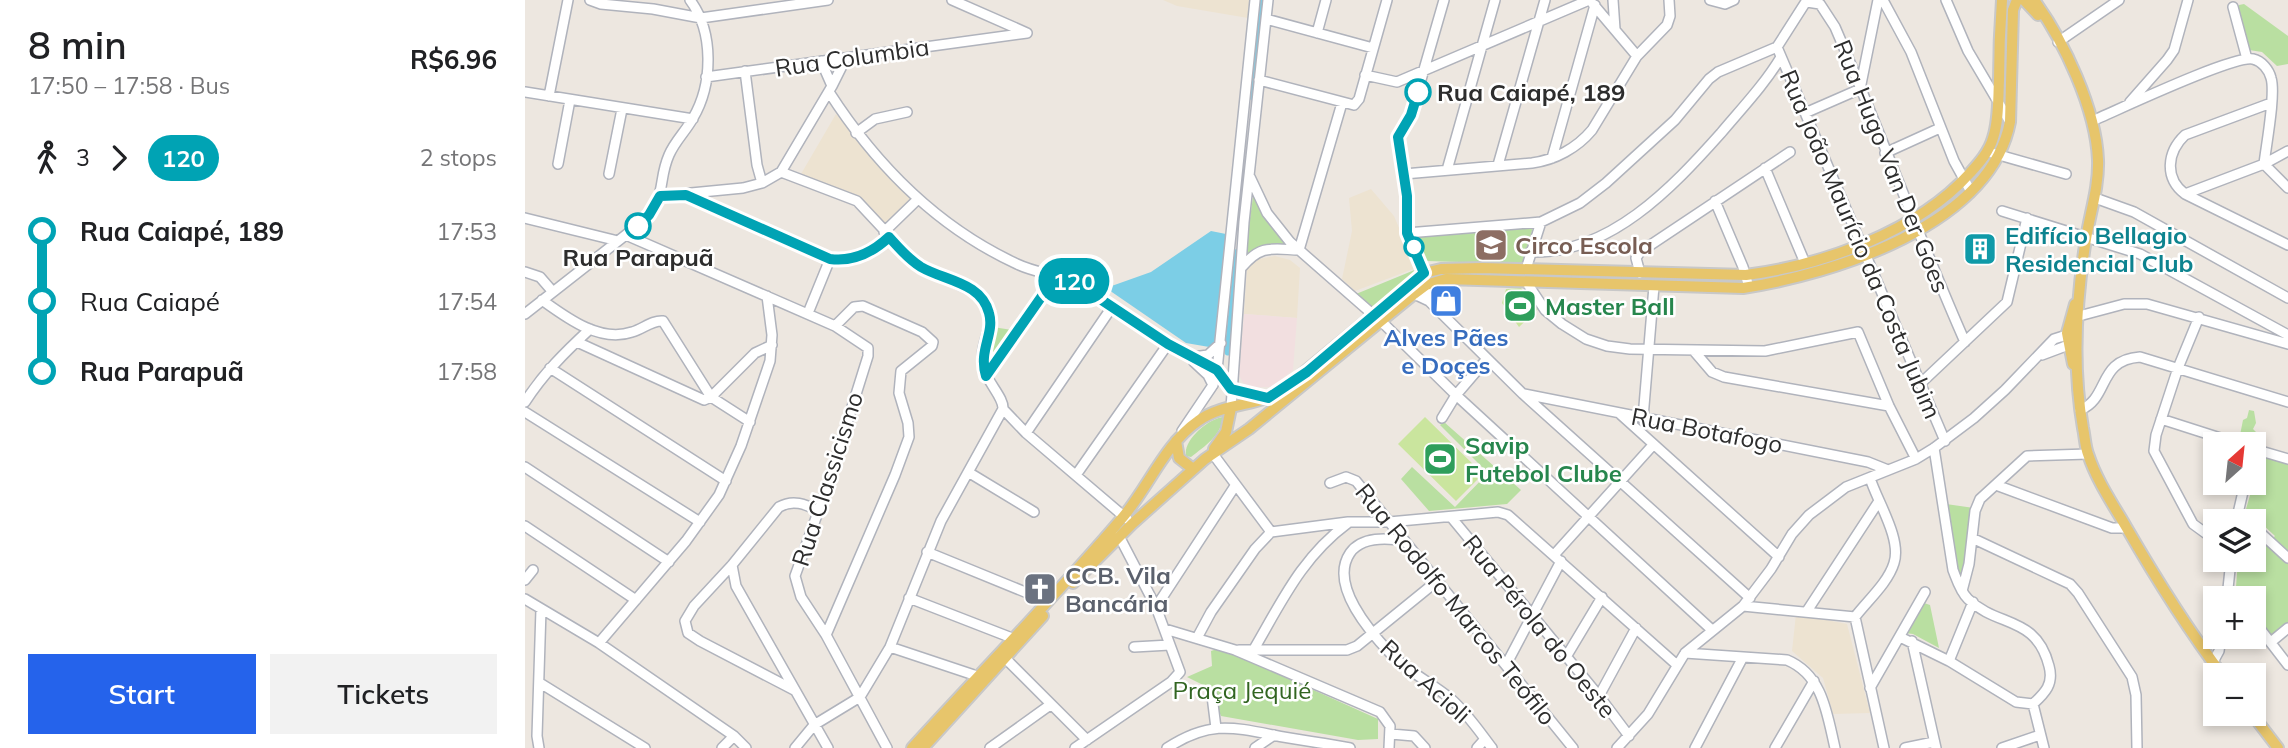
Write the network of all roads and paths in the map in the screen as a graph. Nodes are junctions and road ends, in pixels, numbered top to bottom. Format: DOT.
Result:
graph roads {
  1 [pos="568,0"];
  2 [pos="590,0"];
  3 [pos="690,0"];
  4 [pos="828,0"];
  5 [pos="952,0"];
  6 [pos="1255,0"];
  7 [pos="1268,0"];
  8 [pos="1326,0"];
  9 [pos="1387,0"];
  10 [pos="1444,0"];
  11 [pos="1495,0"];
  12 [pos="1545,0"];
  13 [pos="1613,0"];
  14 [pos="1669,0"];
  15 [pos="1710,0"];
  16 [pos="1734,0"];
  17 [pos="1946,0"];
  18 [pos="2002,0"];
  19 [pos="2017,0"];
  20 [pos="2024,0"];
  21 [pos="2034,0"];
  22 [pos="2119,0"];
  23 [pos="2188,0"];
  24 [pos="1807,1"];
  25 [pos="1591,2"];
  26 [pos="1820,2"];
  27 [pos="1881,2"];
  28 [pos="2233,7"];
  29 [pos="701,18"];
  30 [pos="1266,19"];
  31 [pos="1539,22"];
  32 [pos="1004,24"];
  33 [pos="1615,29"];
  34 [pos="1317,33"];
  35 [pos="998,37"];
  36 [pos="2058,41"];
  37 [pos="1481,47"];
  38 [pos="1777,47"];
  39 [pos="1373,48"];
  40 [pos="1637,56"];
  41 [pos="1781,57"];
  42 [pos="846,58"];
  43 [pos="2247,59"];
  44 [pos="821,61"];
  45 [pos="745,71"];
  46 [pos="1424,71"];
  47 [pos="1365,75"];
  48 [pos="706,77"];
  49 [pos="1259,80"];
  50 [pos="831,89"];
  51 [pos="1860,89"];
  52 [pos="525,92"];
  53 [pos="549,96"];
  54 [pos="570,100"];
  55 [pos="1998,102"];
  56 [pos="1342,103"];
  57 [pos="2129,103"];
  58 [pos="2271,103"];
  59 [pos="622,108"];
  60 [pos="907,112"];
  61 [pos="1805,113"];
  62 [pos="693,119"];
  63 [pos="2092,121"];
  64 [pos="2010,122"];
  65 [pos="1940,128"];
  66 [pos="856,133"];
  67 [pos="2288,151"];
  68 [pos="1790,152"];
  69 [pos="1987,152"];
  70 [pos="1885,153"];
  71 [pos="1999,155"];
  72 [pos="1552,158"];
  73 [pos="558,164"];
  74 [pos="2264,164"];
  75 [pos="1498,165"];
  76 [pos="1765,168"];
  77 [pos="1447,170"];
  78 [pos="781,172"];
  79 [pos="609,174"];
  80 [pos="1403,174"];
  81 [pos="2066,174"];
  82 [pos="1250,177"];
  83 [pos="762,183"];
  84 [pos="1967,186"];
  85 [pos="2288,188"];
  86 [pos="2185,194"];
  87 [pos="686,195"];
  88 [pos="660,196"];
  89 [pos="2095,198"];
  90 [pos="918,200"];
  91 [pos="1715,201"];
  92 [pos="2002,211"];
  93 [pos="525,218"];
  94 [pos="2027,218"];
  95 [pos="1913,220"];
  96 [pos="1541,222"];
  97 [pos="1917,232"];
  98 [pos="1407,233"];
  99 [pos="887,235"];
  100 [pos="2086,236"];
  101 [pos="622,238"];
  102 [pos="1860,244"];
  103 [pos="2288,245"];
  104 [pos="1299,250"];
  105 [pos="1530,252"];
  106 [pos="1865,255"];
  107 [pos="830,259"];
  108 [pos="1805,263"];
  109 [pos="1241,268"];
  110 [pos="1526,269"];
  111 [pos="525,272"];
  112 [pos="1424,273"];
  113 [pos="1640,273"];
  114 [pos="1746,275"];
  115 [pos="1056,276"];
  116 [pos="1527,283"];
  117 [pos="1426,285"];
  118 [pos="1654,286"];
  119 [pos="1749,287"];
  120 [pos="2079,289"];
  121 [pos="553,292"];
  122 [pos="1409,292"];
  123 [pos="767,296"];
  124 [pos="2288,299"];
  125 [pos="542,300"];
  126 [pos="1429,301"];
  127 [pos="1112,307"];
  128 [pos="808,313"];
  129 [pos="525,314"];
  130 [pos="2079,316"];
  131 [pos="2199,317"];
  132 [pos="1377,318"];
  133 [pos="835,326"];
  134 [pos="590,329"];
  135 [pos="2288,335"];
  136 [pos="2073,338"];
  137 [pos="577,342"];
  138 [pos="1965,342"];
  139 [pos="1168,344"];
  140 [pos="1221,344"];
  141 [pos="2288,344"];
  142 [pos="772,345"];
  143 [pos="1648,349"];
  144 [pos="1694,351"];
  145 [pos="1182,352"];
  146 [pos="1193,357"];
  147 [pos="1233,360"];
  148 [pos="1486,360"];
  149 [pos="549,368"];
  150 [pos="2178,368"];
  151 [pos="1217,370"];
  152 [pos="986,376"];
  153 [pos="1920,384"];
  154 [pos="1213,385"];
  155 [pos="1231,389"];
  156 [pos="1523,394"];
  157 [pos="1456,395"];
  158 [pos="711,397"];
  159 [pos="1268,398"];
  160 [pos="525,402"];
  161 [pos="2288,402"];
  162 [pos="1889,406"];
  163 [pos="1231,408"];
  164 [pos="1003,409"];
  165 [pos="2080,410"];
  166 [pos="525,412"];
  167 [pos="1618,412"];
  168 [pos="1442,418"];
  169 [pos="1643,418"];
  170 [pos="2161,419"];
  171 [pos="750,422"];
  172 [pos="2203,432"];
  173 [pos="1026,433"];
  174 [pos="1178,440"];
  175 [pos="1945,440"];
  176 [pos="1653,445"];
  177 [pos="1934,448"];
  178 [pos="2088,454"];
  179 [pos="2266,454"];
  180 [pos="1209,457"];
  181 [pos="1916,459"];
  182 [pos="2288,460"];
  183 [pos="525,467"];
  184 [pos="1193,469"];
  185 [pos="1888,470"];
  186 [pos="968,472"];
  187 [pos="1076,475"];
  188 [pos="1870,478"];
  189 [pos="1621,480"];
  190 [pos="726,481"];
  191 [pos="1330,483"];
  192 [pos="1235,485"];
  193 [pos="1996,485"];
  194 [pos="1879,501"];
  195 [pos="819,511"];
  196 [pos="1034,512"];
  197 [pos="1588,516"];
  198 [pos="1451,517"];
  199 [pos="1128,520"];
  200 [pos="700,522"];
  201 [pos="1348,522"];
  202 [pos="1389,522"];
  203 [pos="525,526"];
  204 [pos="2127,528"];
  205 [pos="2203,531"];
  206 [pos="1271,532"];
  207 [pos="1119,536"];
  208 [pos="1972,538"];
  209 [pos="2266,538"];
  210 [pos="1405,541"];
  211 [pos="927,552"];
  212 [pos="1779,557"];
  213 [pos="1557,558"];
  214 [pos="2288,558"];
  215 [pos="669,562"];
  216 [pos="731,565"];
  217 [pos="533,570"];
  218 [pos="525,580"];
  219 [pos="1437,581"];
  220 [pos="1962,591"];
  221 [pos="1925,592"];
  222 [pos="1602,597"];
  223 [pos="909,598"];
  224 [pos="525,599"];
  225 [pos="636,600"];
  226 [pos="1047,601"];
  227 [pos="1747,602"];
  228 [pos="1973,603"];
  229 [pos="1156,607"];
  230 [pos="541,609"];
  231 [pos="1807,611"];
  232 [pos="1532,617"];
  233 [pos="1855,617"];
  234 [pos="1636,628"];
  235 [pos="2288,628"];
  236 [pos="1165,629"];
  237 [pos="1712,630"];
  238 [pos="1373,632"];
  239 [pos="826,635"];
  240 [pos="2266,636"];
  241 [pos="1900,637"];
  242 [pos="1012,638"];
  243 [pos="1197,638"];
  244 [pos="1912,641"];
  245 [pos="2271,642"];
  246 [pos="599,643"];
  247 [pos="1170,645"];
  248 [pos="890,647"];
  249 [pos="1134,647"];
  250 [pos="1254,649"];
  251 [pos="2219,649"];
  252 [pos="1235,650"];
  253 [pos="1685,653"];
  254 [pos="1566,657"];
  255 [pos="1743,657"];
  256 [pos="1005,658"];
  257 [pos="1949,661"];
  258 [pos="2213,662"];
  259 [pos="1506,665"];
  260 [pos="1677,665"];
  261 [pos="2288,666"];
  262 [pos="977,676"];
  263 [pos="1814,681"];
  264 [pos="540,683"];
  265 [pos="1870,688"];
  266 [pos="794,690"];
  267 [pos="1212,696"];
  268 [pos="1599,696"];
  269 [pos="860,697"];
  270 [pos="2033,704"];
  271 [pos="1050,705"];
  272 [pos="814,725"];
  273 [pos="2261,726"];
  274 [pos="1216,728"];
  275 [pos="1391,734"];
  276 [pos="1274,735"];
  277 [pos="2040,735"];
  278 [pos="734,736"];
  279 [pos="1629,736"];
  280 [pos="1485,739"];
  281 [pos="1087,740"];
  282 [pos="1935,745"];
  283 [pos="539,748"];
  284 [pos="645,748"];
  285 [pos="722,748"];
  286 [pos="746,748"];
  287 [pos="795,748"];
  288 [pos="828,748"];
  289 [pos="887,748"];
  290 [pos="912,748"];
  291 [pos="923,748"];
  292 [pos="990,748"];
  293 [pos="1075,748"];
  294 [pos="1167,748"];
  295 [pos="1255,748"];
  296 [pos="1350,748"];
  297 [pos="1389,748"];
  298 [pos="1425,748"];
  299 [pos="1477,748"];
  300 [pos="1492,748"];
  301 [pos="1573,748"];
  302 [pos="1617,748"];
  303 [pos="1695,748"];
  304 [pos="1775,748"];
  305 [pos="1835,748"];
  306 [pos="1884,748"];
  307 [pos="1905,748"];
  308 [pos="2002,748"];
  309 [pos="2044,748"];
  310 [pos="2137,748"];
  311 [pos="2278,748"];
  1 -- 53 [label="street"];
  2 -- 29 [label="street"];
  3 -- 29 [label="street"];
  4 -- 29 [label="street"];
  5 -- 32 [label="street"];
  6 -- 140 [label="street"];
  7 -- 30 [label="street"];
  8 -- 34 [label="street"];
  9 -- 39 [label="street"];
  10 -- 46 [label="street"];
  11 -- 37 [label="street"];
  12 -- 31 [label="street"];
  13 -- 33 [label="street"];
  14 -- 40 [label="street"];
  15 -- 16 [label="street"];
  17 -- 55 [label="street"];
  18 -- 55 [label="main road"];
  19 -- 64 [label="main road"];
  20 -- 36 [label="main road"];
  21 -- 36 [label="main road"];
  22 -- 36 [label="street"];
  23 -- 57 [label="street"];
  24 -- 26 [label="street, Rua Hugo Van Der Góes"];
  24 -- 38 [label="street"];
  25 -- 31 [label="street"];
  25 -- 33 [label="street"];
  25 -- 72 [label="street"];
  26 -- 51 [label="street, Rua Hugo Van Der Góes"];
  27 -- 51 [label="street"];
  27 -- 65 [label="street"];
  28 -- 43 [label="street"];
  29 -- 48 [label="street"];
  30 -- 34 [label="street"];
  30 -- 49 [label="street"];
  31 -- 37 [label="street"];
  31 -- 75 [label="street"];
  32 -- 35 [label="street"];
  32 -- 35 [label="street, Rua Columbia"];
  33 -- 40 [label="street"];
  34 -- 39 [label="street"];
  35 -- 42 [label="street, Rua Columbia"];
  36 -- 63 [label="main road"];
  37 -- 46 [label="street"];
  37 -- 77 [label="street"];
  38 -- 41 [label="street, Rua João Maurício da Costa Jubim"];
  38 -- 96 [label="street"];
  39 -- 47 [label="street"];
  40 -- 72 [label="street"];
  41 -- 61 [label="street, Rua João Maurício da Costa Jubim"];
  41 -- 105 [label="street"];
  42 -- 44 [label="street, Rua Columbia"];
  42 -- 50 [label="street"];
  43 -- 57 [label="street"];
  43 -- 58 [label="street"];
  44 -- 45 [label="street, Rua Columbia"];
  44 -- 50 [label="street"];
  45 -- 48 [label="street, Rua Columbia"];
  45 -- 83 [label="street"];
  46 -- 47 [label="street"];
  46 -- 80 [label="street"];
  47 -- 56 [label="street"];
  48 -- 62 [label="street"];
  49 -- 56 [label="street"];
  49 -- 82 [label="street"];
  50 -- 66 [label="street"];
  50 -- 78 [label="street"];
  51 -- 61 [label="street"];
  51 -- 70 [label="street, Rua Hugo Van Der Góes"];
  52 -- 53 [label="street"];
  53 -- 54 [label="street"];
  54 -- 59 [label="street"];
  54 -- 73 [label="street"];
  55 -- 64 [label="street"];
  55 -- 69 [label="main road"];
  56 -- 104 [label="street"];
  57 -- 63 [label="street"];
  58 -- 74 [label="street"];
  58 -- 86 [label="street"];
  59 -- 62 [label="street"];
  59 -- 79 [label="street"];
  60 -- 66 [label="street"];
  61 -- 102 [label="street, Rua João Maurício da Costa Jubim"];
  62 -- 88 [label="street"];
  63 -- 89 [label="main road"];
  64 -- 71 [label="main road"];
  65 -- 70 [label="street"];
  65 -- 84 [label="street"];
  66 -- 90 [label="street"];
  67 -- 74 [label="street"];
  68 -- 76 [label="street"];
  69 -- 71 [label="street"];
  69 -- 84 [label="main road"];
  70 -- 95 [label="street, Rua Hugo Van Der Góes"];
  71 -- 81 [label="street"];
  71 -- 84 [label="main road"];
  72 -- 75 [label="street"];
  74 -- 85 [label="street"];
  74 -- 86 [label="street"];
  75 -- 77 [label="street"];
  76 -- 91 [label="street"];
  76 -- 108 [label="street"];
  77 -- 80 [label="street"];
  78 -- 83 [label="street"];
  78 -- 99 [label="street"];
  80 -- 98 [label="street"];
  82 -- 104 [label="street"];
  82 -- 109 [label="street"];
  83 -- 87 [label="street"];
  84 -- 95 [label="main road"];
  84 -- 97 [label="main road"];
  86 -- 103 [label="street"];
  87 -- 88 [label="street"];
  87 -- 107 [label="street"];
  88 -- 101 [label="street"];
  89 -- 100 [label="main road"];
  89 -- 124 [label="street"];
  90 -- 99 [label="street"];
  90 -- 115 [label="street"];
  91 -- 113 [label="street"];
  91 -- 114 [label="street"];
  92 -- 94 [label="street"];
  93 -- 101 [label="street"];
  94 -- 100 [label="street"];
  94 -- 138 [label="street"];
  95 -- 97 [label="street, Rua Hugo Van Der Góes"];
  95 -- 102 [label="main road"];
  96 -- 98 [label="street"];
  96 -- 105 [label="street"];
  97 -- 106 [label="main road"];
  97 -- 138 [label="street, Rua Hugo Van Der Góes"];
  98 -- 112 [label="street"];
  99 -- 107 [label="street"];
  99 -- 152 [label="street"];
  100 -- 120 [label="main road"];
  100 -- 135 [label="street"];
  101 -- 121 [label="street"];
  101 -- 123 [label="street"];
  102 -- 106 [label="street, Rua João Maurício da Costa Jubim"];
  102 -- 108 [label="main road"];
  104 -- 109 [label="street"];
  104 -- 132 [label="street"];
  105 -- 110 [label="street"];
  106 -- 119 [label="main road"];
  106 -- 153 [label="street, Rua João Maurício da Costa Jubim"];
  107 -- 128 [label="street"];
  108 -- 114 [label="main road"];
  109 -- 147 [label="street"];
  110 -- 112 [label="main road"];
  110 -- 113 [label="main road"];
  111 -- 121 [label="street"];
  112 -- 117 [label="street"];
  112 -- 122 [label="main road"];
  113 -- 114 [label="main road"];
  114 -- 119 [label="street"];
  115 -- 127 [label="street"];
  115 -- 152 [label="street"];
  116 -- 117 [label="main road"];
  116 -- 118 [label="main road"];
  116 -- 143 [label="street"];
  117 -- 122 [label="main road"];
  117 -- 126 [label="street"];
  118 -- 119 [label="main road"];
  118 -- 143 [label="street"];
  120 -- 130 [label="main road"];
  120 -- 136 [label="main road"];
  121 -- 125 [label="street"];
  122 -- 126 [label="street"];
  122 -- 132 [label="main road"];
  123 -- 128 [label="street"];
  123 -- 142 [label="street"];
  125 -- 129 [label="street"];
  125 -- 134 [label="street"];
  126 -- 148 [label="street"];
  127 -- 139 [label="street"];
  127 -- 173 [label="street"];
  128 -- 133 [label="street"];
  130 -- 131 [label="street"];
  130 -- 136 [label="main road"];
  131 -- 141 [label="street"];
  131 -- 150 [label="street"];
  132 -- 157 [label="street"];
  132 -- 159 [label="main road"];
  132 -- 180 [label="main road"];
  133 -- 195 [label="street, Rua Classicismo"];
  133 -- 239 [label="street"];
  134 -- 137 [label="street"];
  134 -- 158 [label="street"];
  136 -- 165 [label="main road"];
  136 -- 175 [label="street"];
  137 -- 149 [label="street"];
  137 -- 158 [label="street"];
  138 -- 153 [label="street"];
  139 -- 145 [label="street"];
  139 -- 187 [label="street"];
  140 -- 146 [label="street"];
  140 -- 147 [label="street"];
  140 -- 151 [label="street"];
  142 -- 158 [label="street"];
  142 -- 171 [label="street"];
  143 -- 144 [label="street"];
  143 -- 169 [label="street"];
  144 -- 162 [label="street"];
  144 -- 162 [label="street"];
  145 -- 146 [label="street"];
  145 -- 154 [label="street"];
  146 -- 151 [label="street"];
  147 -- 155 [label="street"];
  148 -- 156 [label="street"];
  148 -- 157 [label="street"];
  149 -- 160 [label="street"];
  149 -- 190 [label="street"];
  150 -- 161 [label="street"];
  150 -- 165 [label="street"];
  150 -- 170 [label="street"];
  151 -- 154 [label="street"];
  151 -- 155 [label="street"];
  152 -- 164 [label="street"];
  153 -- 175 [label="street, Rua João Maurício da Costa Jubim"];
  154 -- 174 [label="street"];
  155 -- 159 [label="main road"];
  155 -- 163 [label="street"];
  156 -- 167 [label="street, Rua Botafogo"];
  156 -- 189 [label="street"];
  157 -- 168 [label="street"];
  157 -- 197 [label="street"];
  158 -- 171 [label="street"];
  159 -- 163 [label="main road"];
  162 -- 181 [label="street"];
  163 -- 174 [label="main road"];
  163 -- 180 [label="main road"];
  164 -- 173 [label="street"];
  164 -- 186 [label="street"];
  165 -- 178 [label="main road"];
  166 -- 200 [label="street"];
  167 -- 169 [label="street, Rua Botafogo"];
  167 -- 176 [label="street"];
  169 -- 185 [label="street, Rua Botafogo"];
  170 -- 172 [label="street"];
  170 -- 205 [label="street"];
  171 -- 190 [label="street"];
  173 -- 187 [label="street"];
  174 -- 184 [label="main road"];
  174 -- 199 [label="main road"];
  175 -- 177 [label="street"];
  176 -- 189 [label="street"];
  176 -- 212 [label="street"];
  177 -- 181 [label="street"];
  177 -- 220 [label="street"];
  178 -- 193 [label="street"];
  178 -- 204 [label="main road"];
  179 -- 182 [label="street"];
  180 -- 184 [label="main road"];
  180 -- 192 [label="street"];
  181 -- 185 [label="street"];
  183 -- 215 [label="street"];
  184 -- 199 [label="main road"];
  185 -- 188 [label="street"];
  186 -- 196 [label="street"];
  186 -- 211 [label="street"];
  187 -- 199 [label="street"];
  188 -- 194 [label="street"];
  188 -- 212 [label="street"];
  189 -- 197 [label="street"];
  189 -- 227 [label="street"];
  190 -- 200 [label="street"];
  191 -- 202 [label="street, Rua Rodolfo Marcos Teófilo"];
  192 -- 206 [label="street"];
  192 -- 229 [label="street"];
  193 -- 204 [label="street"];
  193 -- 208 [label="street"];
  194 -- 231 [label="street"];
  194 -- 233 [label="street"];
  195 -- 216 [label="street"];
  195 -- 239 [label="street, Rua Classicismo"];
  197 -- 213 [label="street"];
  197 -- 237 [label="street"];
  198 -- 202 [label="street"];
  198 -- 213 [label="street"];
  198 -- 232 [label="street, Rua Pérola do Oeste"];
  199 -- 207 [label="main road"];
  199 -- 226 [label="main road"];
  200 -- 215 [label="street"];
  201 -- 202 [label="street"];
  201 -- 206 [label="street"];
  201 -- 250 [label="street"];
  202 -- 210 [label="street, Rua Rodolfo Marcos Teófilo"];
  203 -- 225 [label="street"];
  204 -- 258 [label="main road"];
  206 -- 243 [label="street"];
  207 -- 229 [label="street"];
  207 -- 256 [label="main road"];
  208 -- 220 [label="street"];
  208 -- 310 [label="street"];
  209 -- 214 [label="street"];
  210 -- 219 [label="street, Rua Rodolfo Marcos Teófilo"];
  210 -- 238 [label="street, Rua Acioli"];
  211 -- 223 [label="street"];
  211 -- 226 [label="street"];
  212 -- 227 [label="street"];
  213 -- 222 [label="street"];
  213 -- 232 [label="street"];
  215 -- 225 [label="street"];
  216 -- 266 [label="street"];
  216 -- 266 [label="street"];
  217 -- 218 [label="street"];
  219 -- 238 [label="street"];
  219 -- 259 [label="street, Rua Rodolfo Marcos Teófilo"];
  220 -- 228 [label="street"];
  221 -- 241 [label="street"];
  222 -- 234 [label="street"];
  222 -- 254 [label="street"];
  223 -- 242 [label="street"];
  223 -- 248 [label="street"];
  224 -- 230 [label="street"];
  225 -- 246 [label="street"];
  226 -- 242 [label="main road"];
  227 -- 231 [label="street"];
  227 -- 237 [label="street"];
  228 -- 257 [label="street"];
  228 -- 270 [label="street"];
  229 -- 236 [label="street"];
  230 -- 246 [label="street"];
  230 -- 264 [label="street"];
  231 -- 233 [label="street"];
  232 -- 254 [label="street, Rua Pérola do Oeste"];
  232 -- 259 [label="street"];
  233 -- 265 [label="street"];
  234 -- 260 [label="street"];
  234 -- 268 [label="street"];
  235 -- 245 [label="street"];
  236 -- 243 [label="street"];
  236 -- 247 [label="street"];
  237 -- 253 [label="street"];
  238 -- 250 [label="street"];
  238 -- 280 [label="street, Rua Acioli"];
  239 -- 269 [label="street, Rua Classicismo"];
  240 -- 245 [label="street"];
  241 -- 244 [label="street"];
  241 -- 265 [label="street"];
  242 -- 262 [label="main road"];
  243 -- 252 [label="street"];
  244 -- 257 [label="street"];
  244 -- 282 [label="street"];
  245 -- 261 [label="street"];
  246 -- 278 [label="street"];
  247 -- 249 [label="street"];
  247 -- 281 [label="street"];
  248 -- 262 [label="street"];
  248 -- 269 [label="street"];
  250 -- 252 [label="street"];
  251 -- 258 [label="street"];
  252 -- 275 [label="street"];
  253 -- 255 [label="street"];
  253 -- 260 [label="street"];
  254 -- 268 [label="street, Rua Pérola do Oeste"];
  255 -- 263 [label="street"];
  255 -- 303 [label="street"];
  256 -- 271 [label="street"];
  256 -- 291 [label="main road"];
  257 -- 270 [label="street"];
  259 -- 301 [label="street, Rua Rodolfo Marcos Teófilo"];
  260 -- 279 [label="street"];
  262 -- 290 [label="main road"];
  263 -- 304 [label="street"];
  263 -- 305 [label="street"];
  264 -- 283 [label="street"];
  264 -- 284 [label="street"];
  265 -- 306 [label="street"];
  266 -- 272 [label="street"];
  267 -- 274 [label="street"];
  268 -- 279 [label="street, Rua Pérola do Oeste"];
  269 -- 272 [label="street"];
  269 -- 289 [label="street, Rua Classicismo"];
  270 -- 277 [label="street"];
  271 -- 281 [label="street"];
  271 -- 292 [label="street"];
  272 -- 287 [label="street"];
  272 -- 288 [label="street"];
  273 -- 311 [label="main road"];
  274 -- 276 [label="street"];
  274 -- 294 [label="street"];
  275 -- 297 [label="street"];
  275 -- 298 [label="street"];
  276 -- 295 [label="street"];
  276 -- 296 [label="street"];
  277 -- 308 [label="street"];
  277 -- 309 [label="street"];
  278 -- 285 [label="street"];
  278 -- 286 [label="street"];
  279 -- 302 [label="street"];
  280 -- 299 [label="street"];
  280 -- 300 [label="street, Rua Acioli"];
  281 -- 293 [label="street"];
  282 -- 307 [label="street"];
}
